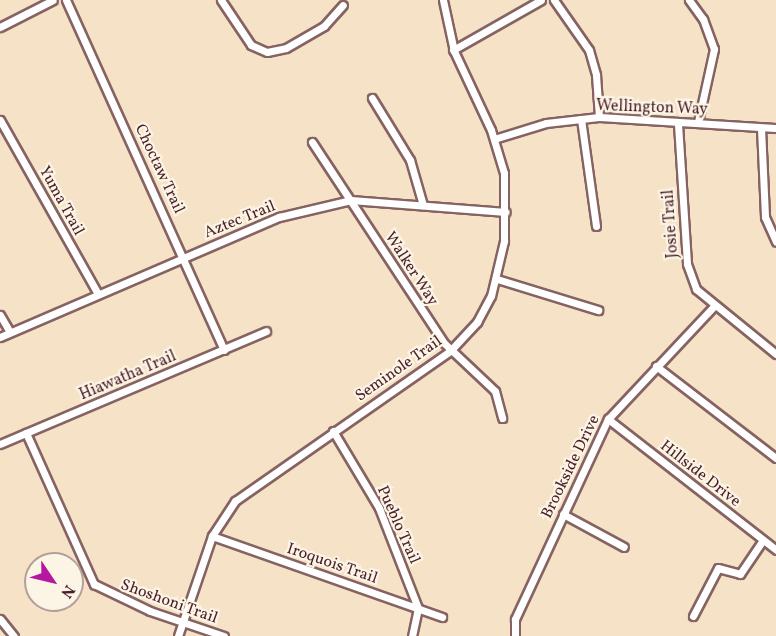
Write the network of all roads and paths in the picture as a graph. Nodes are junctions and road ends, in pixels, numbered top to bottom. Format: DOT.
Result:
graph roads {
  1 [pos="53,0"];
  2 [pos="66,0"];
  3 [pos="221,0"];
  4 [pos="443,0"];
  5 [pos="541,0"];
  6 [pos="554,0"];
  7 [pos="689,0"];
  8 [pos="343,5"];
  9 [pos="0,27"];
  10 [pos="453,50"];
  11 [pos="372,98"];
  12 [pos="599,117"];
  13 [pos="581,119"];
  14 [pos="0,120"];
  15 [pos="698,122"];
  16 [pos="678,124"];
  17 [pos="761,128"];
  18 [pos="776,128"];
  19 [pos="494,139"];
  20 [pos="312,142"];
  21 [pos="351,200"];
  22 [pos="423,205"];
  23 [pos="506,212"];
  24 [pos="596,226"];
  25 [pos="776,242"];
  26 [pos="185,257"];
  27 [pos="497,279"];
  28 [pos="98,294"];
  29 [pos="714,306"];
  30 [pos="598,310"];
  31 [pos="0,315"];
  32 [pos="266,331"];
  33 [pos="10,332"];
  34 [pos="0,337"];
  35 [pos="224,350"];
  36 [pos="450,351"];
  37 [pos="776,354"];
  38 [pos="656,366"];
  39 [pos="502,418"];
  40 [pos="608,419"];
  41 [pos="333,431"];
  42 [pos="26,433"];
  43 [pos="0,444"];
  44 [pos="776,458"];
  45 [pos="563,514"];
  46 [pos="212,536"];
  47 [pos="763,540"];
  48 [pos="624,547"];
  49 [pos="776,550"];
  50 [pos="418,608"];
  51 [pos="693,616"];
  52 [pos="442,617"];
  53 [pos="0,619"];
  54 [pos="183,622"];
  55 [pos="14,636"];
  56 [pos="178,636"];
  57 [pos="224,636"];
  58 [pos="412,636"];
  59 [pos="514,636"];
  1 -- 9 [label="street"];
  2 -- 26 [label="street, Choctaw Trail"];
  3 -- 8 [label="street"];
  4 -- 10 [label="street, Seminole Trail"];
  5 -- 10 [label="street"];
  6 -- 12 [label="street"];
  7 -- 15 [label="street"];
  10 -- 19 [label="street, Seminole Trail"];
  11 -- 22 [label="street"];
  12 -- 13 [label="street, Wellington Way"];
  12 -- 16 [label="street, Wellington Way"];
  13 -- 19 [label="street, Wellington Way"];
  13 -- 24 [label="street"];
  14 -- 28 [label="street, Yuma Trail"];
  15 -- 16 [label="street, Wellington Way"];
  15 -- 17 [label="street, Wellington Way"];
  16 -- 29 [label="street, Josie Trail"];
  17 -- 18 [label="street, Wellington Way"];
  17 -- 25 [label="street"];
  19 -- 23 [label="street, Seminole Trail"];
  20 -- 21 [label="street, Walker Way"];
  21 -- 22 [label="street, Aztec Trail"];
  21 -- 26 [label="street, Aztec Trail"];
  21 -- 36 [label="street, Walker Way"];
  22 -- 23 [label="street, Aztec Trail"];
  23 -- 27 [label="street, Seminole Trail"];
  26 -- 28 [label="street, Aztec Trail"];
  26 -- 35 [label="street, Choctaw Trail"];
  27 -- 30 [label="street"];
  27 -- 36 [label="street, Seminole Trail"];
  28 -- 33 [label="street, Aztec Trail"];
  29 -- 37 [label="street, Josie Trail"];
  29 -- 38 [label="street, Brookside Drive"];
  31 -- 33 [label="street"];
  32 -- 35 [label="street, Hiawatha Trail"];
  33 -- 34 [label="street, Aztec Trail"];
  35 -- 42 [label="street, Hiawatha Trail"];
  36 -- 39 [label="street, Walker Way"];
  36 -- 41 [label="street, Seminole Trail"];
  38 -- 40 [label="street, Brookside Drive"];
  38 -- 44 [label="street"];
  40 -- 45 [label="street, Brookside Drive"];
  40 -- 47 [label="street, Hillside Drive"];
  41 -- 46 [label="street, Seminole Trail"];
  41 -- 50 [label="street, Pueblo Trail"];
  42 -- 43 [label="street, Hiawatha Trail"];
  42 -- 54 [label="street, Shoshoni Trail"];
  45 -- 48 [label="street"];
  45 -- 59 [label="street, Brookside Drive"];
  46 -- 50 [label="street, Iroquois Trail"];
  46 -- 54 [label="street, Seminole Trail"];
  47 -- 49 [label="street, Hillside Drive"];
  47 -- 51 [label="street"];
  50 -- 52 [label="street, Iroquois Trail"];
  50 -- 58 [label="street"];
  53 -- 55 [label="street"];
  54 -- 56 [label="street, Seminole Trail"];
  54 -- 57 [label="street, Shoshoni Trail"];
}
